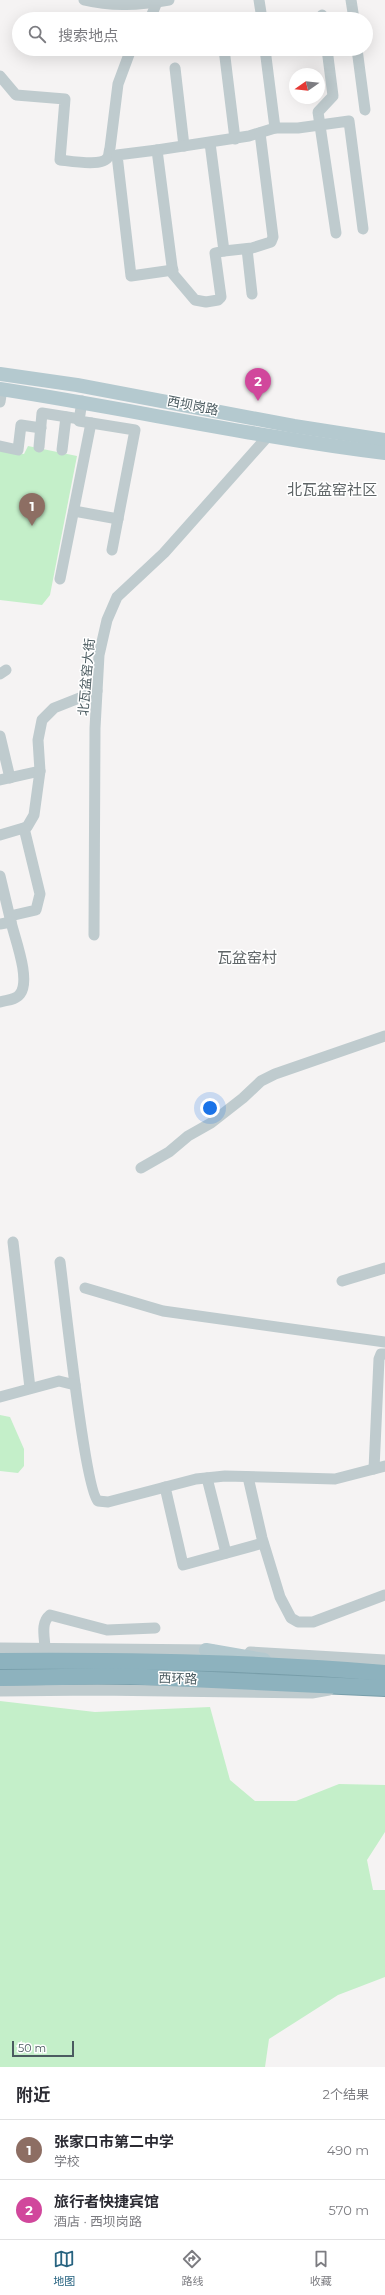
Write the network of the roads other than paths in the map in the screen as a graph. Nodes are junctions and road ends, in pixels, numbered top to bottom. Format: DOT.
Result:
graph roads {
  1 [pos="84,0"];
  2 [pos="169,0"];
  3 [pos="260,0"];
  4 [pos="351,0"];
  5 [pos="142,2"];
  6 [pos="157,2"];
  7 [pos="153,12"];
  8 [pos="261,12"];
  9 [pos="353,12"];
  10 [pos="129,56"];
  11 [pos="225,56"];
  12 [pos="266,56"];
  13 [pos="328,56"];
  14 [pos="359,56"];
  15 [pos="175,68"];
  16 [pos="0,76"];
  17 [pos="365,110"];
  18 [pos="320,125"];
  19 [pos="275,128"];
  20 [pos="260,133"];
  21 [pos="235,139"];
  22 [pos="210,143"];
  23 [pos="184,146"];
  24 [pos="157,150"];
  25 [pos="363,229"];
  26 [pos="336,233"];
  27 [pos="247,249"];
  28 [pos="224,251"];
  29 [pos="173,270"];
  30 [pos="252,294"];
  31 [pos="0,374"];
  32 [pos="1,393"];
  33 [pos="82,402"];
  34 [pos="138,412"];
  35 [pos="66,417"];
  36 [pos="80,419"];
  37 [pos="270,421"];
  38 [pos="91,423"];
  39 [pos="41,428"];
  40 [pos="135,430"];
  41 [pos="268,436"];
  42 [pos="385,440"];
  43 [pos="0,446"];
  44 [pos="38,447"];
  45 [pos="62,450"];
  46 [pos="385,453"];
  47 [pos="74,511"];
  48 [pos="118,519"];
  49 [pos="112,550"];
  50 [pos="60,579"];
  51 [pos="97,691"];
  52 [pos="0,736"];
  53 [pos="40,771"];
  54 [pos="5,779"];
  55 [pos="24,828"];
  56 [pos="0,835"];
  57 [pos="0,876"];
  58 [pos="11,919"];
  59 [pos="0,924"];
  60 [pos="94,935"];
  61 [pos="0,1002"];
  62 [pos="384,1036"];
  63 [pos="141,1168"];
  64 [pos="13,1242"];
  65 [pos="60,1262"];
  66 [pos="385,1268"];
  67 [pos="342,1281"];
  68 [pos="86,1288"];
  69 [pos="385,1342"];
  70 [pos="385,1354"];
  71 [pos="75,1385"];
  72 [pos="30,1388"];
  73 [pos="0,1397"];
  74 [pos="385,1466"];
  75 [pos="374,1469"];
  76 [pos="248,1477"];
  77 [pos="207,1478"];
  78 [pos="165,1488"];
  79 [pos="263,1543"];
  80 [pos="226,1553"];
  81 [pos="385,1595"];
  82 [pos="155,1628"];
  83 [pos="0,1648"];
  84 [pos="45,1649"];
  85 [pos="206,1650"];
  86 [pos="385,1660"];
  87 [pos="0,1661"];
  88 [pos="352,1664"];
  89 [pos="309,1667"];
  90 [pos="385,1669"];
  91 [pos="385,1673"];
  92 [pos="0,1678"];
  93 [pos="357,1686"];
  94 [pos="385,1688"];
  95 [pos="0,1691"];
  96 [pos="385,1693"];
  1 -- 5 [label="street"];
  2 -- 6 [label="street"];
  3 -- 8 [label="street"];
  4 -- 9 [label="street"];
  5 -- 6 [label="street"];
  6 -- 7 [label="street"];
  10 -- 16 [label="street"];
  11 -- 21 [label="street"];
  12 -- 19 [label="street"];
  13 -- 18 [label="street"];
  14 -- 17 [label="street"];
  15 -- 23 [label="street"];
  18 -- 19 [label="street"];
  18 -- 25 [label="street"];
  18 -- 26 [label="street"];
  19 -- 20 [label="street"];
  20 -- 21 [label="street"];
  20 -- 27 [label="street"];
  21 -- 22 [label="street"];
  22 -- 23 [label="street"];
  22 -- 28 [label="street"];
  23 -- 24 [label="street"];
  24 -- 29 [label="street"];
  24 -- 29 [label="street"];
  27 -- 28 [label="street"];
  27 -- 30 [label="street"];
  28 -- 29 [label="street"];
  31 -- 37 [label="main road, 西坝岗路"];
  32 -- 33 [label="main road, 西坝岗路"];
  33 -- 34 [label="main road, 西坝岗路"];
  33 -- 36 [label="street"];
  34 -- 40 [label="street"];
  34 -- 41 [label="main road, 西坝岗路"];
  35 -- 36 [label="street"];
  35 -- 39 [label="street"];
  35 -- 45 [label="street"];
  36 -- 38 [label="street"];
  37 -- 41 [label="main road"];
  37 -- 42 [label="main road, 西坝岗路"];
  38 -- 40 [label="street"];
  38 -- 47 [label="street"];
  39 -- 43 [label="street"];
  39 -- 44 [label="street"];
  40 -- 48 [label="street"];
  41 -- 46 [label="main road, 西坝岗路"];
  41 -- 51 [label="street, 北瓦盆窑大街"];
  47 -- 48 [label="street"];
  47 -- 50 [label="street"];
  48 -- 49 [label="street"];
  51 -- 53 [label="street"];
  51 -- 60 [label="street, 北瓦盆窑大街"];
  52 -- 54 [label="street"];
  53 -- 54 [label="street"];
  53 -- 55 [label="street"];
  55 -- 56 [label="street"];
  55 -- 58 [label="street"];
  57 -- 58 [label="street"];
  58 -- 59 [label="street"];
  58 -- 61 [label="street"];
  62 -- 63 [label="street"];
  64 -- 72 [label="street"];
  65 -- 71 [label="street"];
  66 -- 67 [label="street"];
  68 -- 69 [label="street"];
  70 -- 75 [label="street"];
  71 -- 72 [label="street"];
  71 -- 78 [label="street"];
  72 -- 73 [label="street"];
  74 -- 75 [label="street"];
  75 -- 76 [label="street"];
  76 -- 77 [label="street"];
  76 -- 79 [label="street"];
  77 -- 78 [label="street"];
  77 -- 80 [label="street"];
  78 -- 80 [label="street"];
  79 -- 80 [label="street"];
  79 -- 81 [label="street"];
  82 -- 84 [label="street"];
  83 -- 84 [label="street"];
  84 -- 85 [label="street"];
  85 -- 88 [label="street"];
  85 -- 89 [label="main road"];
  86 -- 88 [label="street"];
  87 -- 89 [label="highway, 西环路"];
  88 -- 89 [label="highway, 西环路"];
  88 -- 90 [label="main road"];
  88 -- 91 [label="highway, 西环路"];
  92 -- 93 [label="highway, 西环路"];
  93 -- 94 [label="highway, 西环路"];
  93 -- 95 [label="street"];
  93 -- 96 [label="main road"];
}
